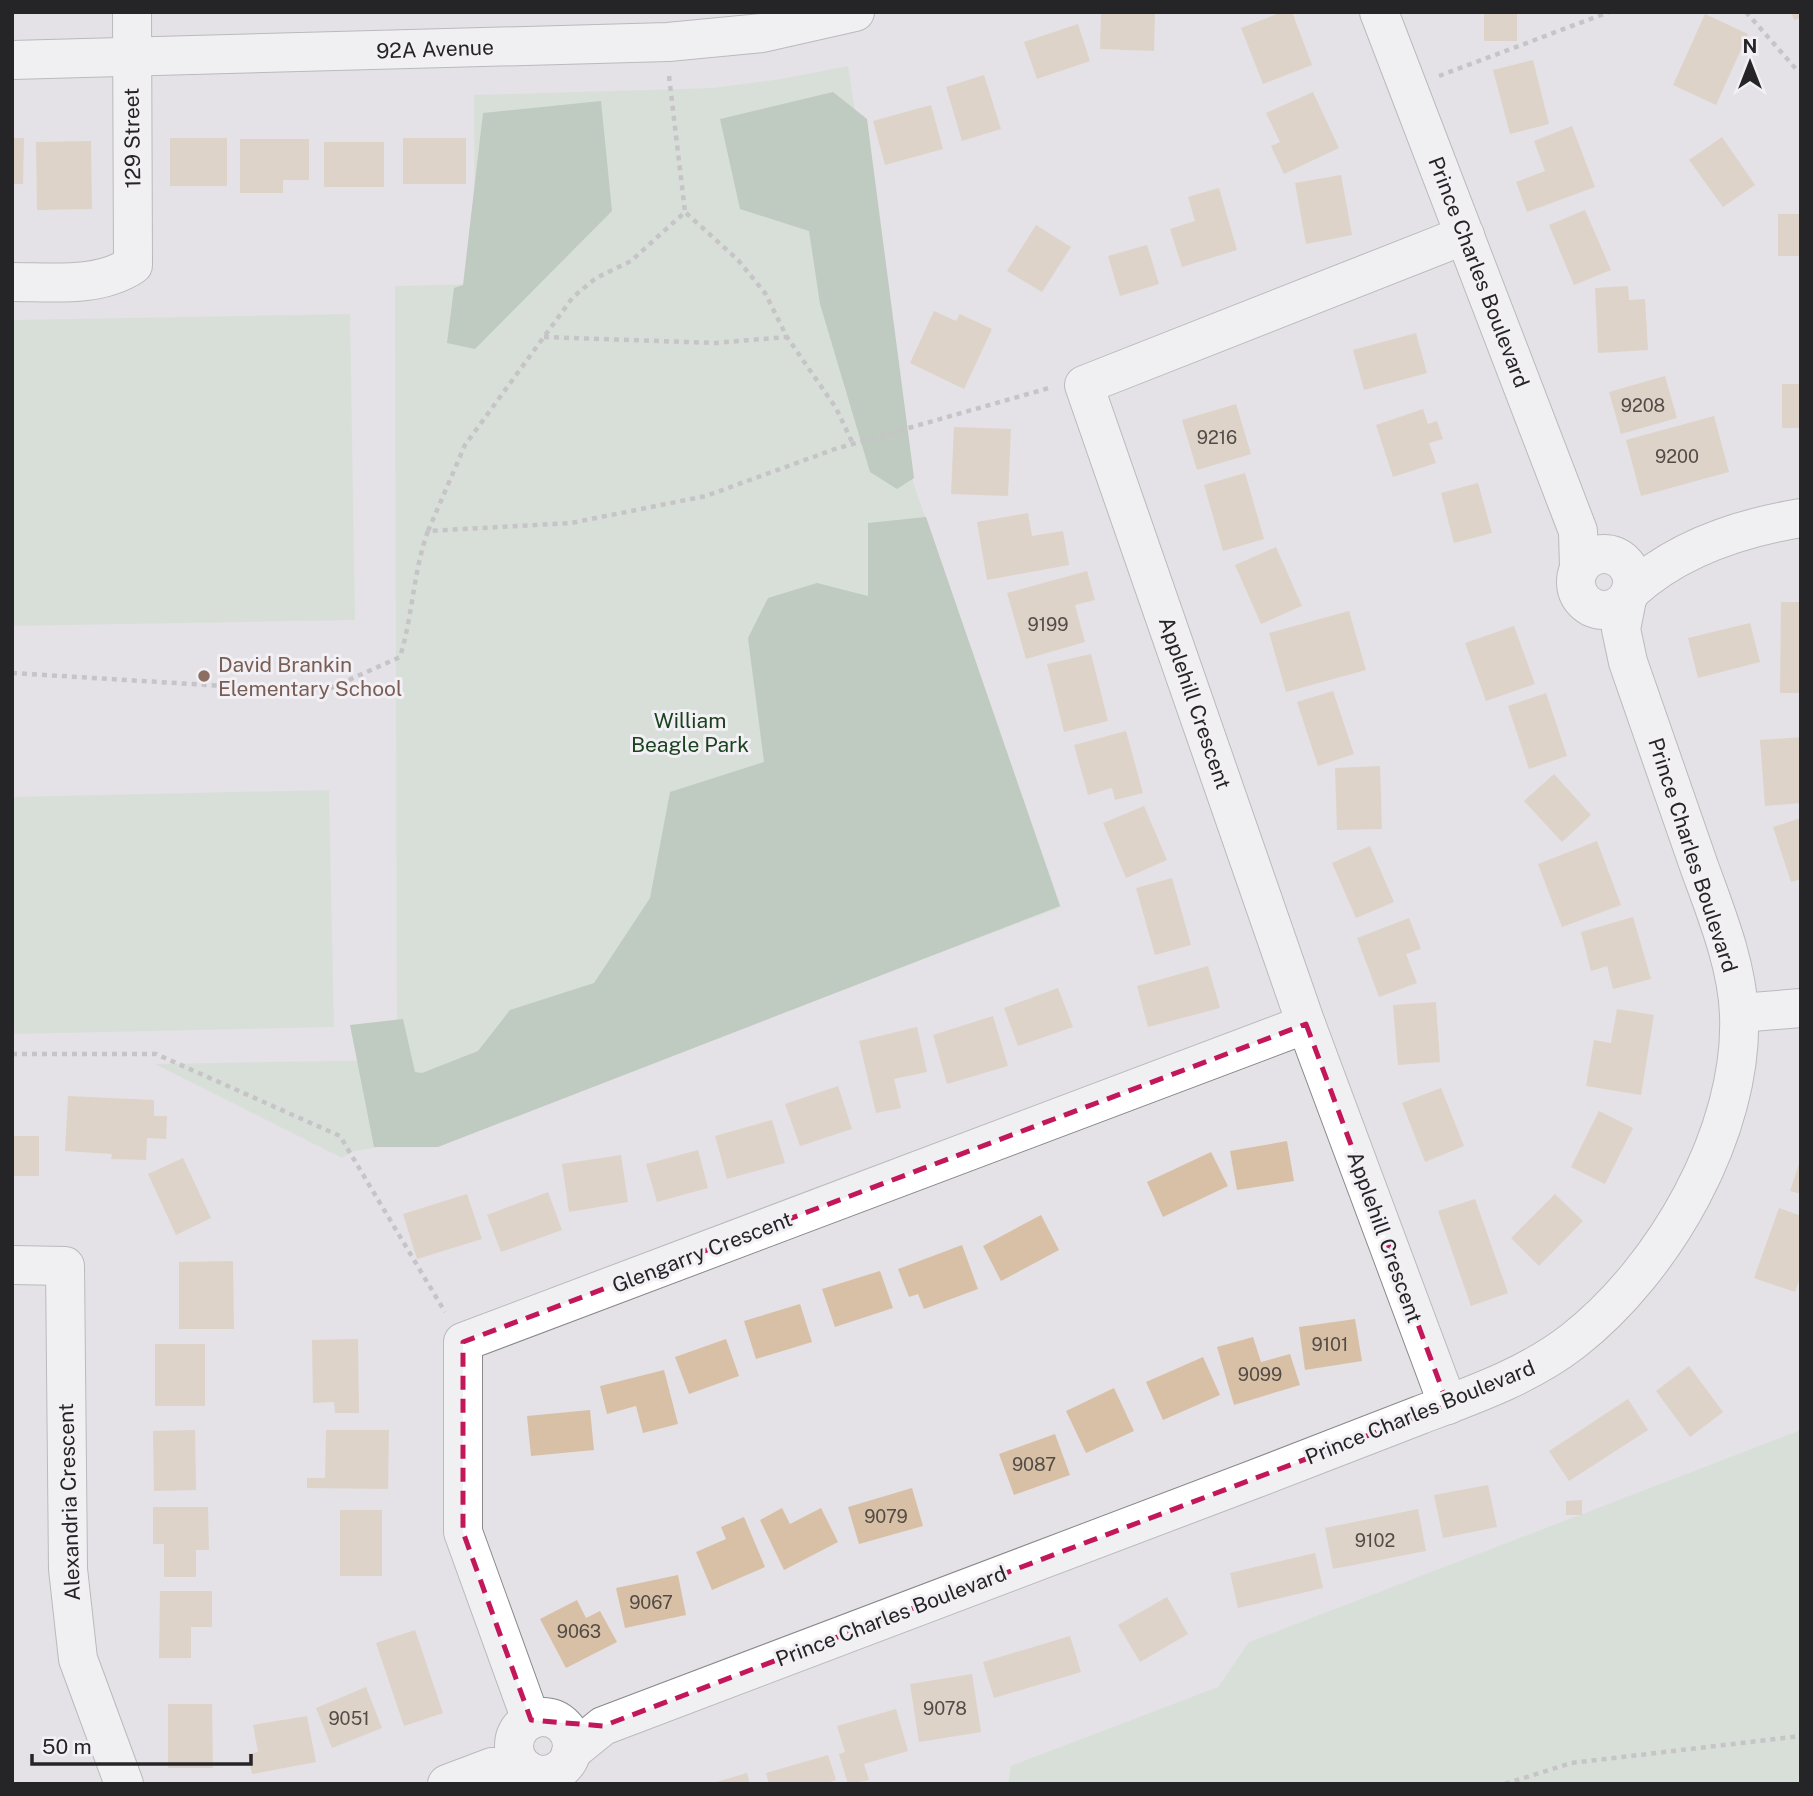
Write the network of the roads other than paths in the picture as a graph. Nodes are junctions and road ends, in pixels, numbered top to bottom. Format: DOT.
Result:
graph roads {
  1 [pos="132,12"];
  2 [pos="855,12"];
  3 [pos="1379,12"];
  4 [pos="131,58"];
  5 [pos="12,60"];
  6 [pos="1465,235"];
  7 [pos="12,282"];
  8 [pos="1801,518"];
  9 [pos="1605,572"];
  10 [pos="1801,1007"];
  11 [pos="1740,1013"];
  12 [pos="1306,1024"];
  13 [pos="12,1265"];
  14 [pos="1448,1405"];
  15 [pos="533,1746"];
  16 [pos="124,1784"];
  17 [pos="447,1784"];
  1 -- 4 [label="street, 129 Street"];
  2 -- 4 [label="street, 92A Avenue"];
  3 -- 6 [label="street, Prince Charles Boulevard"];
  4 -- 5 [label="street, 92A Avenue"];
  4 -- 7 [label="street, 129 Street"];
  6 -- 9 [label="street, Prince Charles Boulevard"];
  6 -- 12 [label="street, Applehill Crescent"];
  8 -- 9 [label="street"];
  9 -- 11 [label="street, Prince Charles Boulevard"];
  10 -- 11 [label="street"];
  11 -- 14 [label="street, Prince Charles Boulevard"];
  12 -- 14 [label="street, Applehill Crescent"];
  12 -- 15 [label="street, Glengarry Crescent"];
  13 -- 16 [label="street, Alexandria Crescent"];
  14 -- 15 [label="street, Prince Charles Boulevard"];
  15 -- 17 [label="street, Prince Charles Boulevard"];
}
